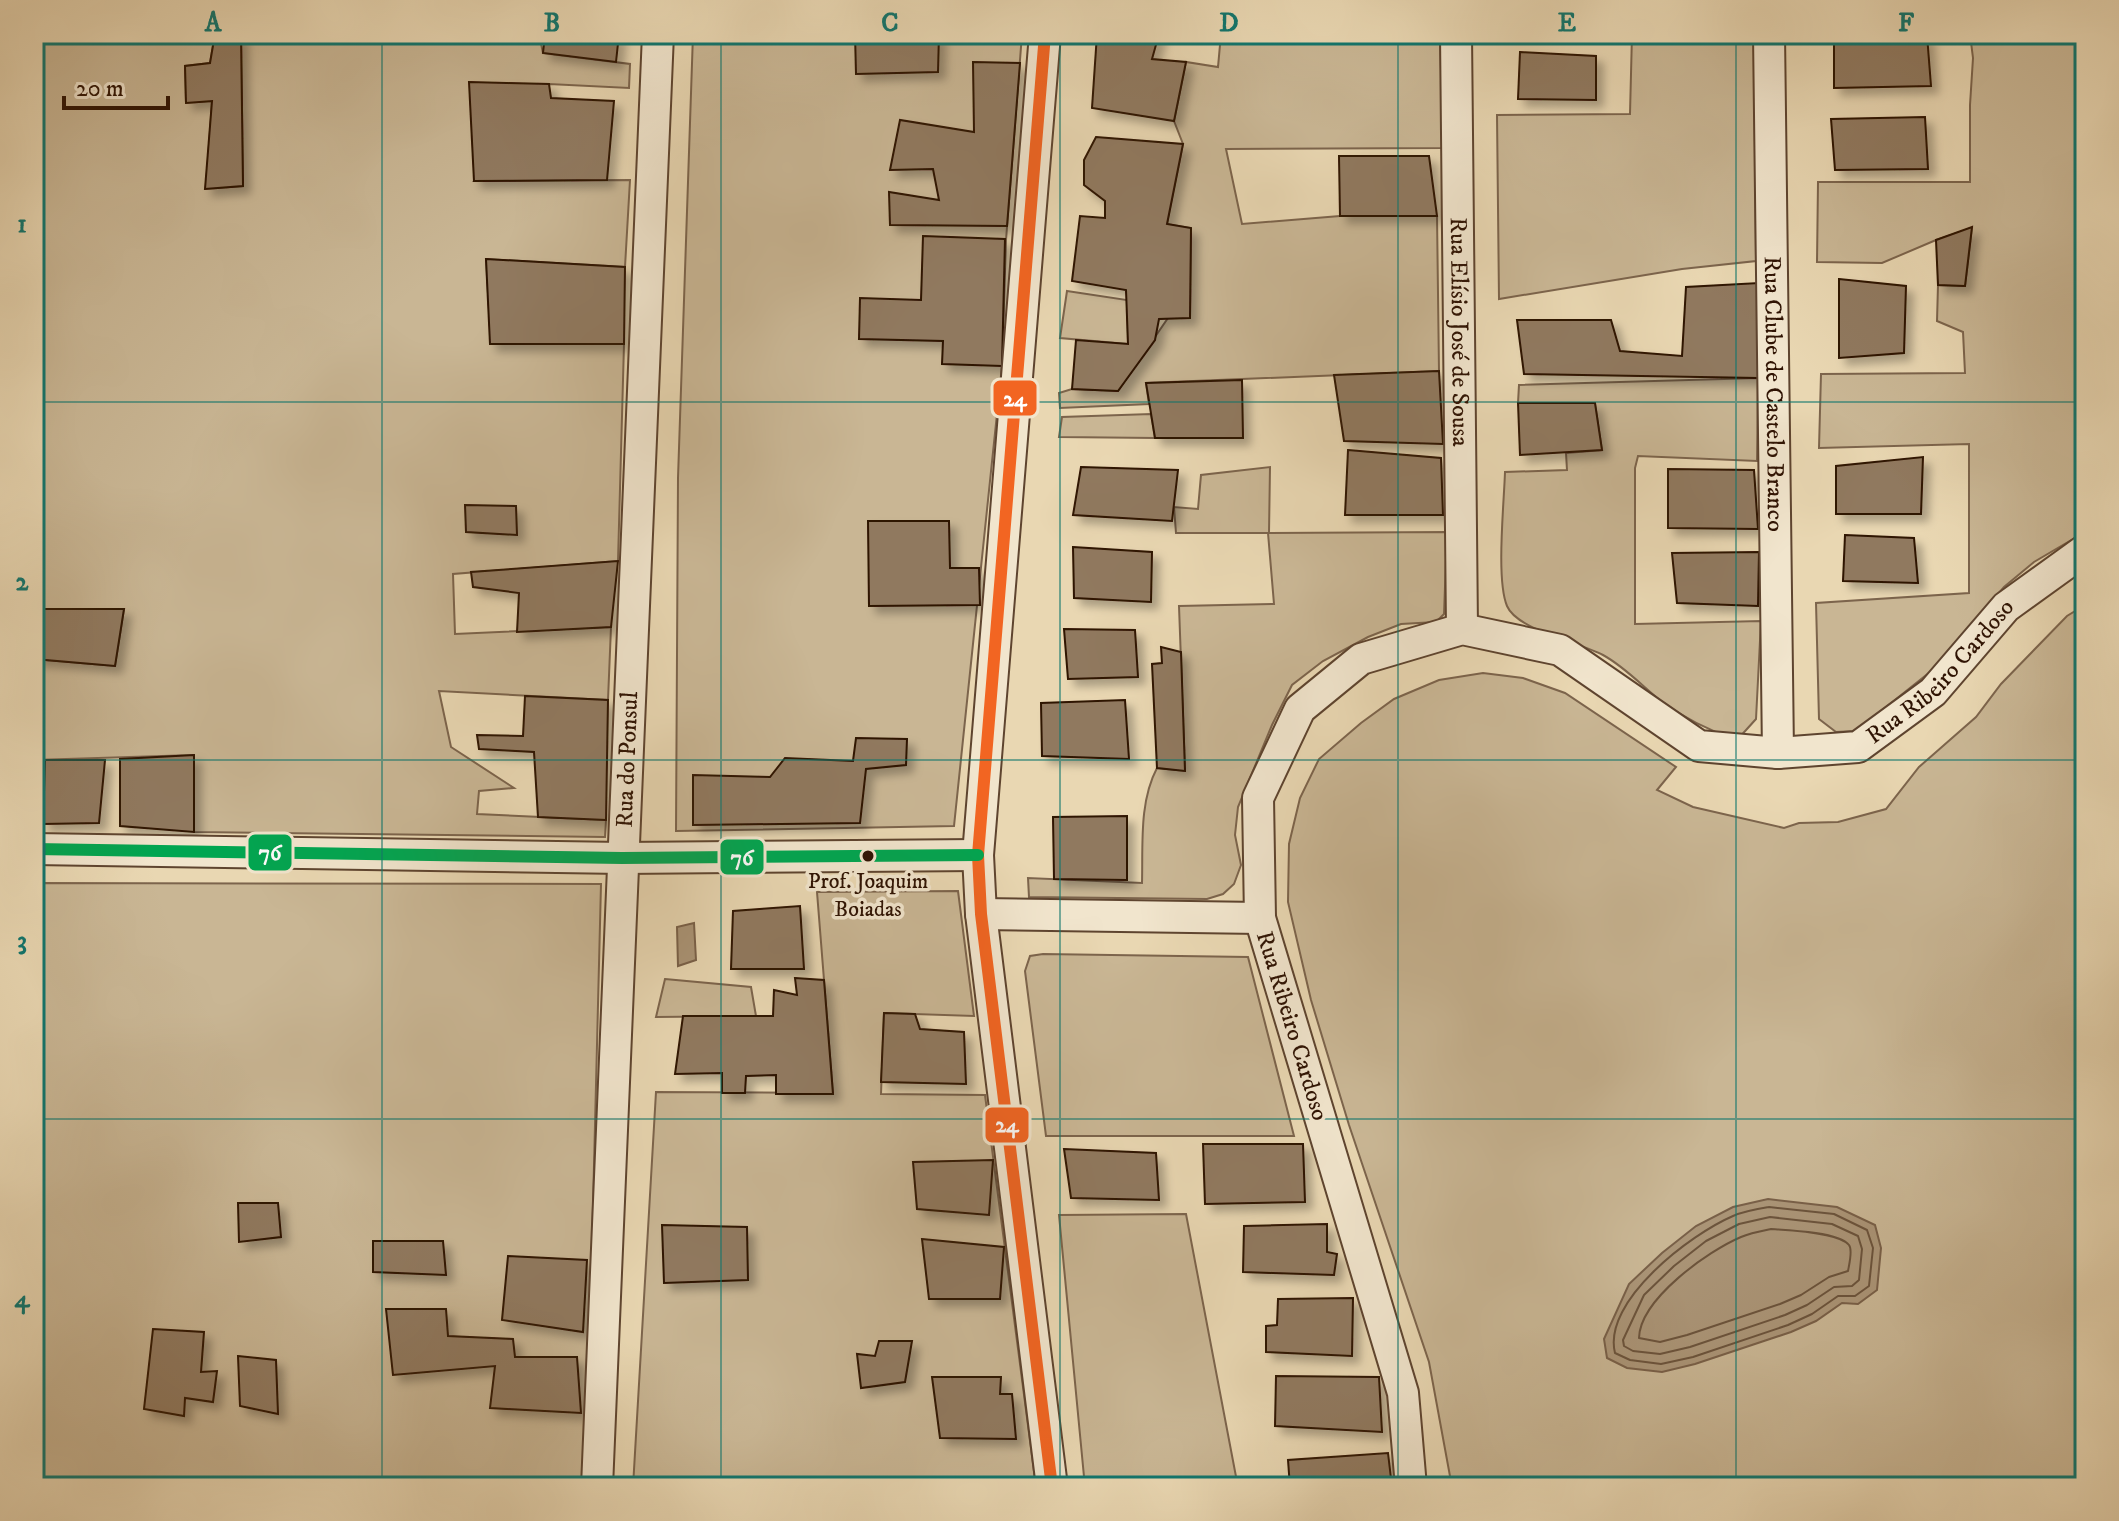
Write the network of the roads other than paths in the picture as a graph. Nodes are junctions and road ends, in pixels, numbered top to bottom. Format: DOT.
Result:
graph roads {
  1 [pos="658,34"];
  2 [pos="1045,34"];
  3 [pos="1456,34"];
  4 [pos="1769,34"];
  5 [pos="2085,550"];
  6 [pos="1462,629"];
  7 [pos="1778,753"];
  8 [pos="34,849"];
  9 [pos="978,855"];
  10 [pos="622,858"];
  11 [pos="981,914"];
  12 [pos="1260,918"];
  13 [pos="597,1487"];
  14 [pos="1052,1487"];
  15 [pos="1411,1487"];
  1 -- 10 [label="street, Rua do Ponsul"];
  2 -- 9 [label="street"];
  3 -- 6 [label="street, Rua Elísio José de Sousa"];
  4 -- 7 [label="street, Rua Clube de Castelo Branco"];
  5 -- 7 [label="street, Rua Ribeiro Cardoso"];
  6 -- 7 [label="street, Rua Ribeiro Cardoso"];
  6 -- 12 [label="street, Rua Ribeiro Cardoso"];
  8 -- 10 [label="street"];
  9 -- 10 [label="street"];
  9 -- 11 [label="street"];
  10 -- 13 [label="street, Rua do Ponsul"];
  11 -- 12 [label="street"];
  11 -- 14 [label="street"];
  12 -- 15 [label="street, Rua Ribeiro Cardoso"];
}
